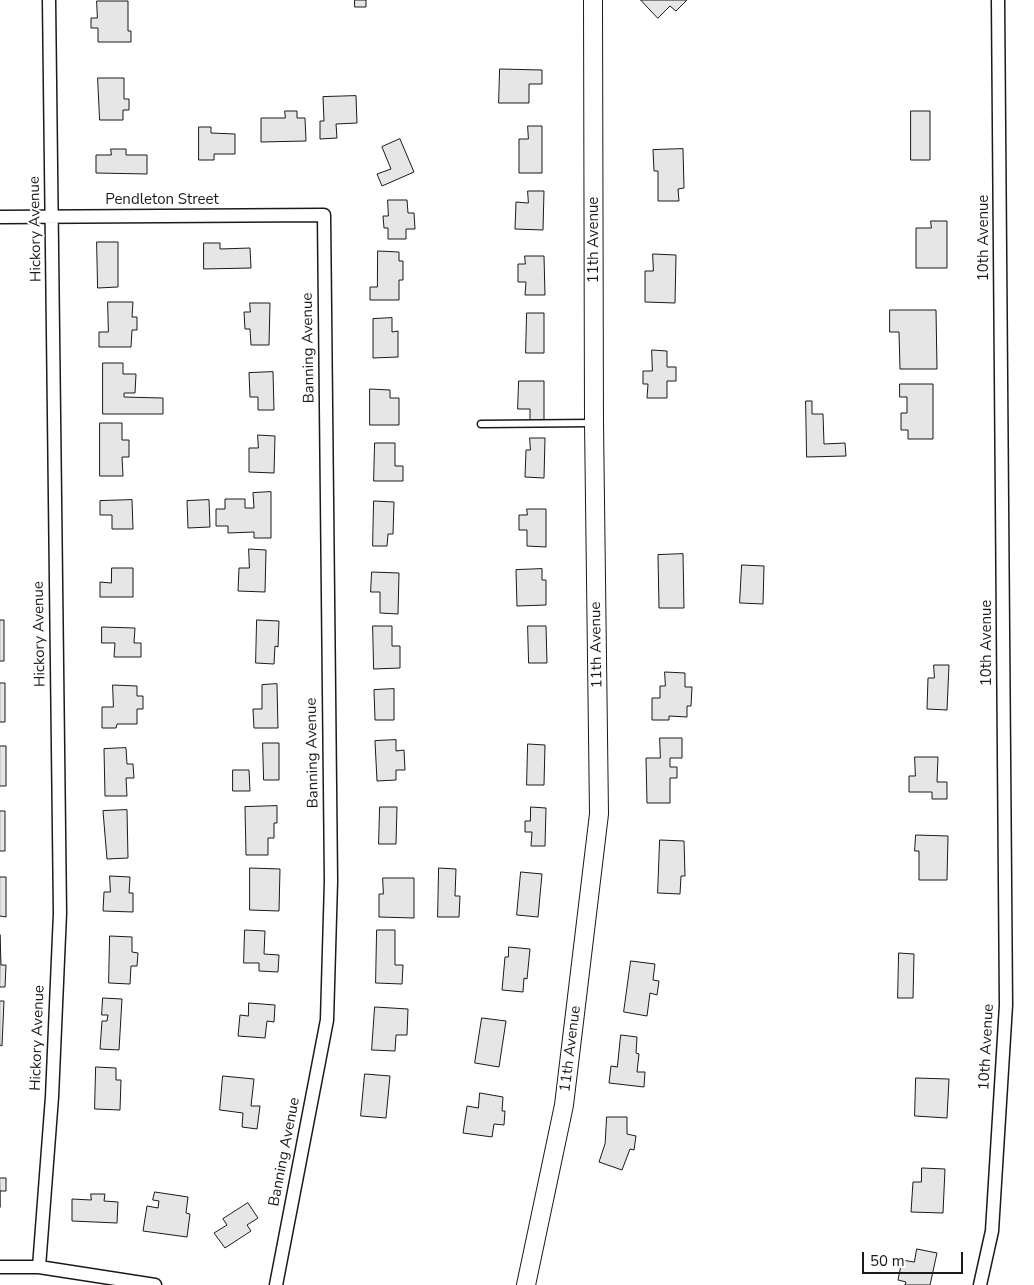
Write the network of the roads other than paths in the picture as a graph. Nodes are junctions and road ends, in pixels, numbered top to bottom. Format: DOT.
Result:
graph roads {
  1 [pos="49,0"];
  2 [pos="593,0"];
  3 [pos="998,0"];
  4 [pos="324,215"];
  5 [pos="0,217"];
  6 [pos="52,217"];
  7 [pos="594,423"];
  8 [pos="481,424"];
  9 [pos="0,1267"];
  10 [pos="39,1267"];
  11 [pos="156,1285"];
  12 [pos="276,1285"];
  13 [pos="526,1285"];
  14 [pos="980,1285"];
  1 -- 6 [label="street, Hickory Avenue"];
  2 -- 7 [label="main road, 11th Avenue"];
  3 -- 14 [label="street, 10th Avenue"];
  4 -- 6 [label="street, Pendleton Street"];
  4 -- 12 [label="street, Banning Avenue"];
  5 -- 6 [label="street, Pendleton Street"];
  6 -- 10 [label="street, Hickory Avenue"];
  7 -- 8 [label="lane"];
  7 -- 13 [label="main road, 11th Avenue"];
  9 -- 10 [label="street"];
  10 -- 11 [label="street"];
}
